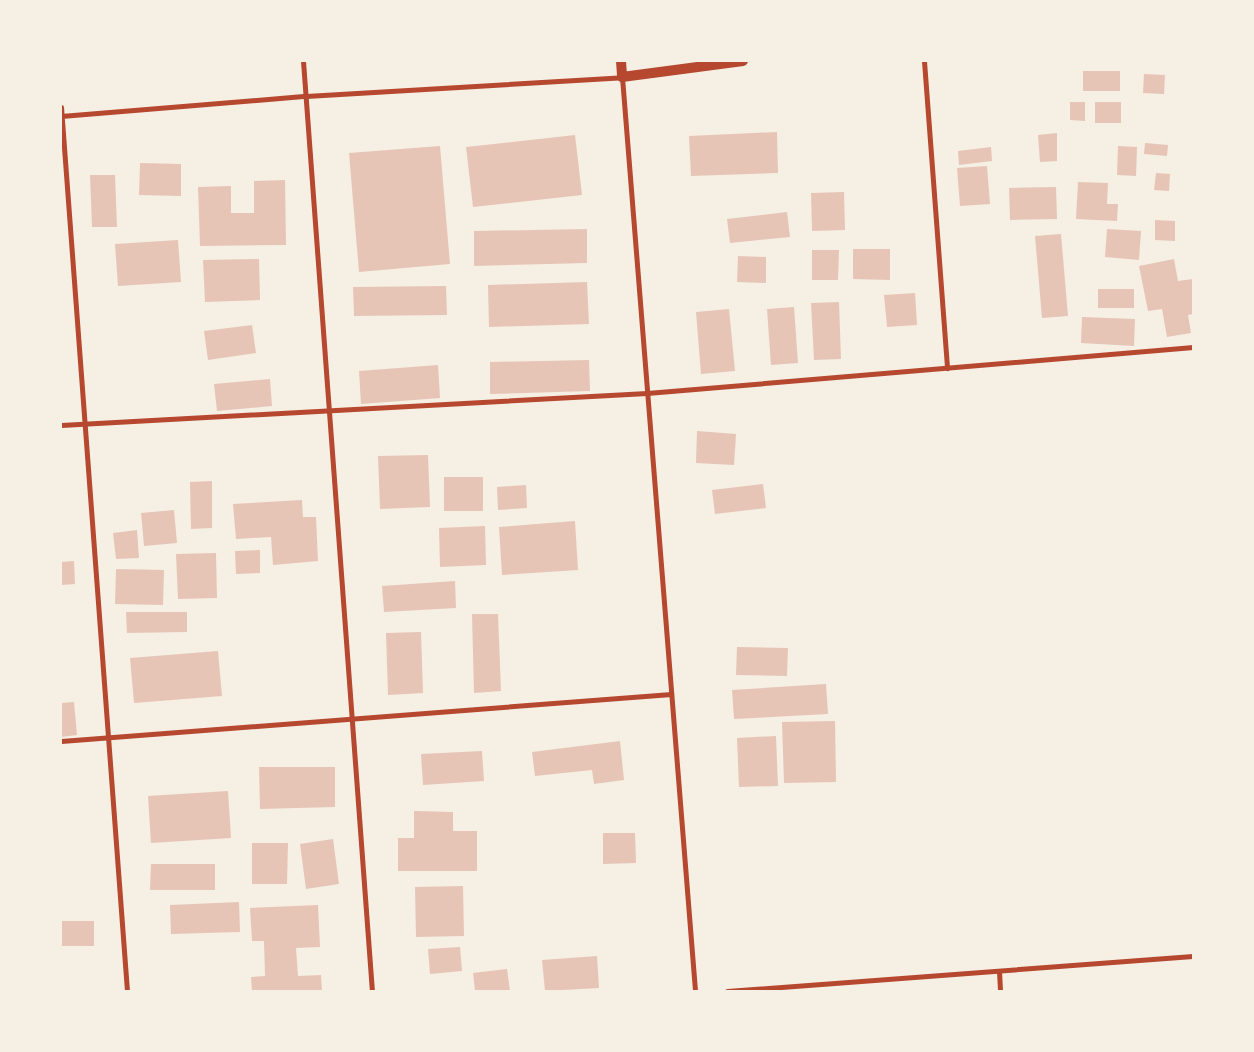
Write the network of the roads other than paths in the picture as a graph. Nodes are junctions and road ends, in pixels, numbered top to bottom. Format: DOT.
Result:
graph roads {
  1 [pos="303,61"];
  2 [pos="621,61"];
  3 [pos="743,61"];
  4 [pos="924,61"];
  5 [pos="622,77"];
  6 [pos="306,96"];
  7 [pos="61,107"];
  8 [pos="62,116"];
  9 [pos="1193,348"];
  10 [pos="947,368"];
  11 [pos="647,393"];
  12 [pos="330,409"];
  13 [pos="85,423"];
  14 [pos="61,425"];
  15 [pos="671,694"];
  16 [pos="352,719"];
  17 [pos="107,737"];
  18 [pos="61,741"];
  19 [pos="1193,956"];
  20 [pos="999,971"];
  21 [pos="127,991"];
  22 [pos="372,991"];
  23 [pos="694,991"];
  24 [pos="727,991"];
  25 [pos="1000,991"];
  1 -- 6 [label="street"];
  2 -- 5 [label="main road"];
  3 -- 5 [label="main road"];
  4 -- 10 [label="street"];
  5 -- 6 [label="street"];
  5 -- 11 [label="street"];
  6 -- 8 [label="street"];
  6 -- 12 [label="street"];
  7 -- 8 [label="street"];
  8 -- 13 [label="street"];
  9 -- 10 [label="street"];
  10 -- 11 [label="street"];
  11 -- 12 [label="street"];
  11 -- 15 [label="street"];
  12 -- 13 [label="street"];
  12 -- 16 [label="street"];
  13 -- 14 [label="street"];
  13 -- 17 [label="street"];
  15 -- 16 [label="street"];
  15 -- 23 [label="street"];
  16 -- 17 [label="street"];
  16 -- 22 [label="street"];
  17 -- 18 [label="street"];
  17 -- 21 [label="street"];
  19 -- 20 [label="street"];
  20 -- 24 [label="street"];
  20 -- 25 [label="street"];
}
